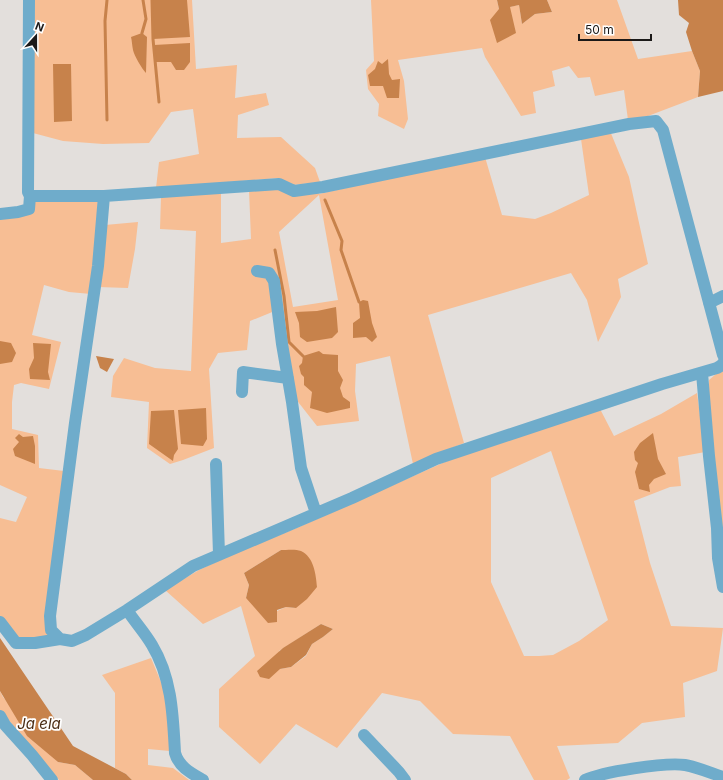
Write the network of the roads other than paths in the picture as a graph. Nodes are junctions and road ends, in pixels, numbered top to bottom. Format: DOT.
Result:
graph roads {
  1 [pos="30,0"];
  2 [pos="30,196"];
  3 [pos="104,196"];
  4 [pos="0,214"];
  5 [pos="257,271"];
  6 [pos="723,296"];
  7 [pos="709,303"];
  8 [pos="723,356"];
  9 [pos="723,363"];
  10 [pos="702,373"];
  11 [pos="288,378"];
  12 [pos="242,392"];
  13 [pos="216,464"];
  14 [pos="316,513"];
  15 [pos="220,554"];
  16 [pos="723,587"];
  17 [pos="127,610"];
  18 [pos="0,622"];
  19 [pos="60,639"];
  20 [pos="0,716"];
  21 [pos="364,735"];
  22 [pos="723,777"];
  23 [pos="52,780"];
  24 [pos="203,780"];
  25 [pos="405,780"];
  26 [pos="585,780"];
  1 -- 2 [label="street"];
  2 -- 3 [label="street"];
  2 -- 4 [label="street"];
  3 -- 7 [label="street"];
  3 -- 19 [label="street"];
  5 -- 11 [label="street"];
  6 -- 7 [label="street"];
  7 -- 8 [label="street"];
  9 -- 10 [label="street"];
  10 -- 14 [label="street"];
  10 -- 16 [label="street"];
  11 -- 12 [label="street"];
  11 -- 14 [label="street"];
  13 -- 15 [label="street"];
  14 -- 15 [label="street"];
  15 -- 17 [label="street"];
  17 -- 19 [label="street"];
  17 -- 24 [label="street"];
  18 -- 19 [label="street"];
  20 -- 23 [label="street"];
  21 -- 25 [label="street"];
  22 -- 26 [label="street"];
}
